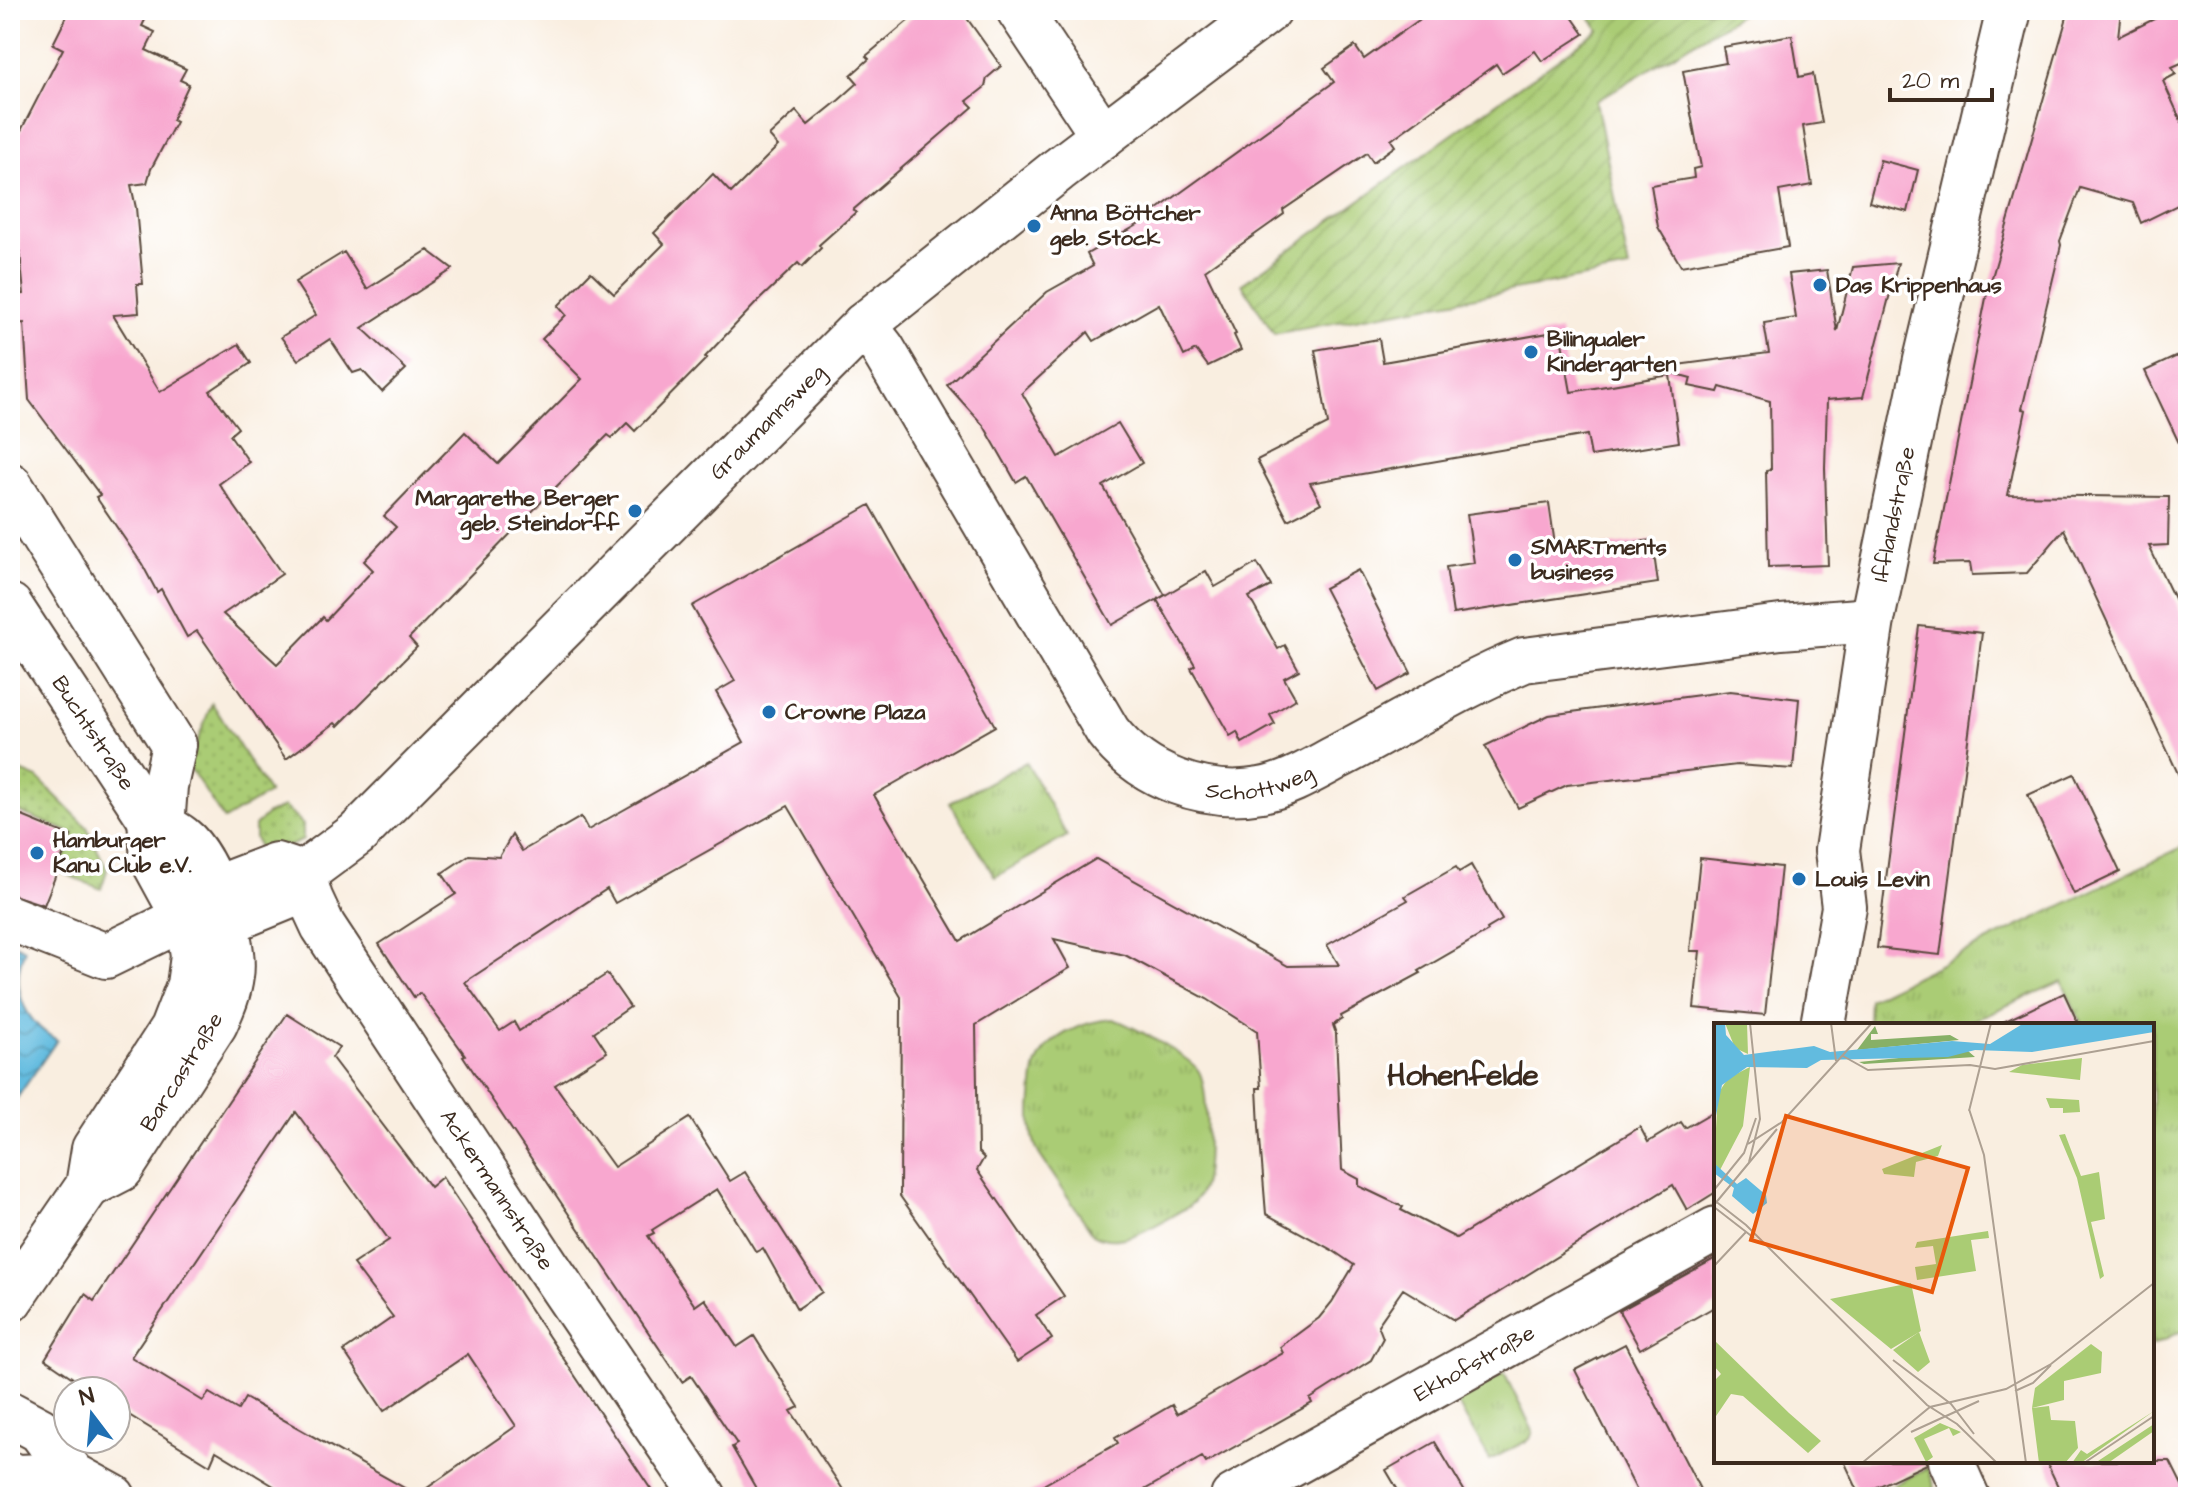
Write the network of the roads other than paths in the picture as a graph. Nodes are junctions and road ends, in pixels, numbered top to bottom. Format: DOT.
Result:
graph roads {
  1 [pos="1019,10"];
  2 [pos="1269,10"];
  3 [pos="2009,10"];
  4 [pos="1103,136"];
  5 [pos="864,325"];
  6 [pos="10,485"];
  7 [pos="10,606"];
  8 [pos="1872,620"];
  9 [pos="156,823"];
  10 [pos="303,874"];
  11 [pos="198,914"];
  12 [pos="10,918"];
  13 [pos="1823,1023"];
  14 [pos="1714,1230"];
  15 [pos="10,1300"];
  16 [pos="10,1414"];
  17 [pos="1952,1463"];
  18 [pos="10,1474"];
  19 [pos="73,1475"];
  20 [pos="113,1497"];
  21 [pos="704,1497"];
  22 [pos="1233,1497"];
  23 [pos="1967,1497"];
  1 -- 4 [label="street"];
  2 -- 4 [label="street, Graumannsweg"];
  3 -- 8 [label="street, Ifflandstraße"];
  4 -- 5 [label="street, Graumannsweg"];
  5 -- 8 [label="street, Schottweg"];
  5 -- 10 [label="street, Graumannsweg"];
  6 -- 9 [label="street"];
  7 -- 9 [label="street, Buchtstraße"];
  8 -- 13 [label="street, Ifflandstraße"];
  9 -- 11 [label="street, Buchtstraße"];
  10 -- 11 [label="street"];
  10 -- 21 [label="street, Ackermannstraße"];
  11 -- 12 [label="street"];
  11 -- 15 [label="street, Barcastraße"];
  14 -- 22 [label="street, Ekhofstraße"];
  16 -- 19 [label="street"];
  17 -- 23 [label="street"];
  18 -- 19 [label="street"];
  19 -- 20 [label="street"];
}
